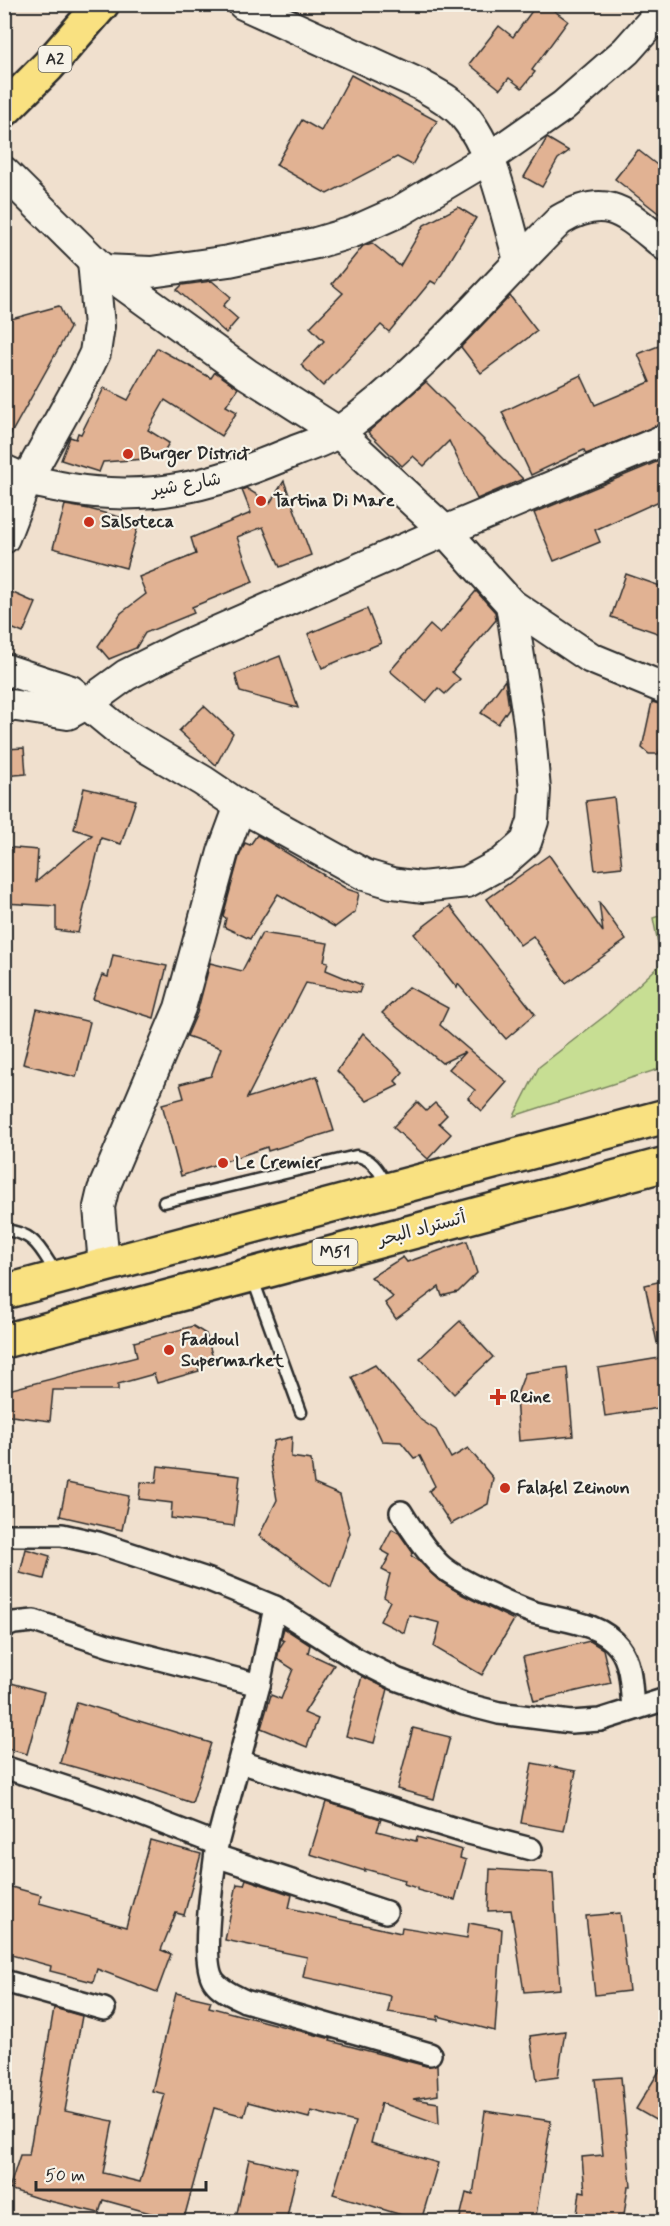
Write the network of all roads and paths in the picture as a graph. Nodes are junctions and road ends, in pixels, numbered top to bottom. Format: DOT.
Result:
graph roads {
  1 [pos="102,4"];
  2 [pos="243,4"];
  3 [pos="666,6"];
  4 [pos="4,110"];
  5 [pos="489,158"];
  6 [pos="4,172"];
  7 [pos="666,246"];
  8 [pos="519,260"];
  9 [pos="98,265"];
  10 [pos="338,432"];
  11 [pos="666,439"];
  12 [pos="15,476"];
  13 [pos="446,531"];
  14 [pos="4,538"];
  15 [pos="511,604"];
  16 [pos="4,669"];
  17 [pos="666,689"];
  18 [pos="4,704"];
  19 [pos="86,704"];
  20 [pos="240,806"];
  21 [pos="666,1116"];
  22 [pos="666,1164"];
  23 [pos="390,1190"];
  24 [pos="164,1202"];
  25 [pos="4,1230"];
  26 [pos="104,1265"];
  27 [pos="251,1274"];
  28 [pos="58,1277"];
  29 [pos="4,1292"];
  30 [pos="4,1341"];
  31 [pos="301,1412"];
  32 [pos="400,1512"];
  33 [pos="4,1534"];
  34 [pos="275,1607"];
  35 [pos="4,1627"];
  36 [pos="259,1685"];
  37 [pos="666,1700"];
  38 [pos="633,1708"];
  39 [pos="240,1762"];
  40 [pos="4,1767"];
  41 [pos="531,1849"];
  42 [pos="217,1850"];
  43 [pos="386,1912"];
  44 [pos="4,1981"];
  45 [pos="104,2009"];
  46 [pos="430,2054"];
  1 -- 4 [label="main road, A2"];
  2 -- 5 [label="street"];
  3 -- 5 [label="street"];
  5 -- 8 [label="street"];
  5 -- 9 [label="street"];
  6 -- 9 [label="street"];
  7 -- 8 [label="street, شارع شير"];
  8 -- 10 [label="street, شارع شير"];
  9 -- 10 [label="street"];
  9 -- 12 [label="street"];
  10 -- 12 [label="street, شارع شير"];
  10 -- 13 [label="street"];
  11 -- 13 [label="street"];
  12 -- 14 [label="street"];
  13 -- 15 [label="street"];
  13 -- 19 [label="street"];
  15 -- 17 [label="street"];
  15 -- 20 [label="street"];
  16 -- 19 [label="street"];
  18 -- 19 [label="street"];
  19 -- 20 [label="street"];
  20 -- 26 [label="street"];
  21 -- 23 [label="main road"];
  22 -- 27 [label="main road, أتستراد البحر / M51"];
  23 -- 24 [label="lane"];
  23 -- 26 [label="main road"];
  25 -- 28 [label="lane"];
  26 -- 28 [label="main road"];
  27 -- 30 [label="main road, أتستراد البحر / M51"];
  27 -- 31 [label="lane"];
  28 -- 29 [label="main road"];
  32 -- 38 [label="street"];
  33 -- 34 [label="street"];
  34 -- 36 [label="street"];
  34 -- 38 [label="street"];
  35 -- 36 [label="street"];
  36 -- 39 [label="street"];
  37 -- 38 [label="street"];
  39 -- 41 [label="street"];
  39 -- 42 [label="street"];
  40 -- 42 [label="street"];
  42 -- 43 [label="street"];
  42 -- 46 [label="street"];
  44 -- 45 [label="street"];
}
